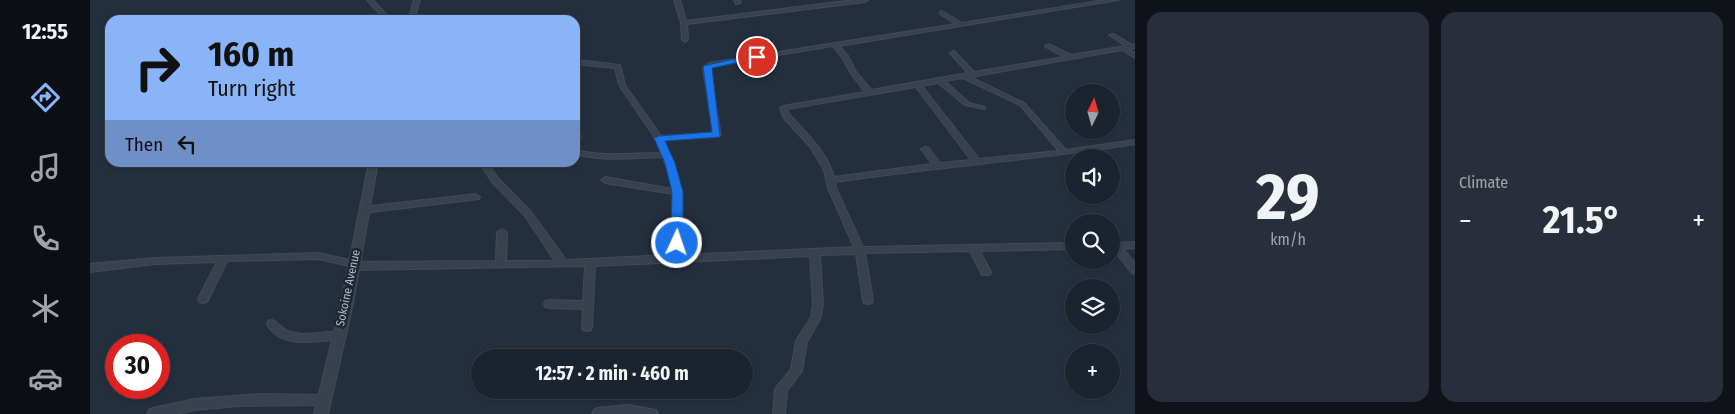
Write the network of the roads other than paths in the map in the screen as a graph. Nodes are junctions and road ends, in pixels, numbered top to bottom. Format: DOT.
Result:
graph roads {
  1 [pos="370,0"];
  2 [pos="417,0"];
  3 [pos="677,0"];
  4 [pos="865,0"];
  5 [pos="1115,0"];
  6 [pos="942,13"];
  7 [pos="384,15"];
  8 [pos="412,15"];
  9 [pos="684,23"];
  10 [pos="961,24"];
  11 [pos="1112,35"];
  12 [pos="685,40"];
  13 [pos="834,44"];
  14 [pos="1048,46"];
  15 [pos="1134,46"];
  16 [pos="1123,48"];
  17 [pos="954,54"];
  18 [pos="1135,56"];
  19 [pos="1071,58"];
  20 [pos="580,62"];
  21 [pos="972,74"];
  22 [pos="962,76"];
  23 [pos="939,80"];
  24 [pos="917,84"];
  25 [pos="869,92"];
  26 [pos="983,108"];
  27 [pos="659,138"];
  28 [pos="1135,142"];
  29 [pos="925,149"];
  30 [pos="1090,149"];
  31 [pos="580,153"];
  32 [pos="1065,153"];
  33 [pos="666,155"];
  34 [pos="976,161"];
  35 [pos="937,165"];
  36 [pos="373,167"];
  37 [pos="486,167"];
  38 [pos="605,180"];
  39 [pos="830,180"];
  40 [pos="678,192"];
  41 [pos="476,197"];
  42 [pos="364,210"];
  43 [pos="502,232"];
  44 [pos="1135,245"];
  45 [pos="1065,246"];
  46 [pos="1120,246"];
  47 [pos="973,247"];
  48 [pos="860,250"];
  49 [pos="815,253"];
  50 [pos="1120,253"];
  51 [pos="676,257"];
  52 [pos="224,258"];
  53 [pos="590,263"];
  54 [pos="563,264"];
  55 [pos="354,265"];
  56 [pos="501,265"];
  57 [pos="90,268"];
  58 [pos="1135,270"];
  59 [pos="986,272"];
  60 [pos="203,299"];
  61 [pos="868,300"];
  62 [pos="548,304"];
  63 [pos="588,305"];
  64 [pos="272,324"];
  65 [pos="587,327"];
  66 [pos="339,335"];
  67 [pos="323,400"];
  68 [pos="153,414"];
  69 [pos="321,414"];
  70 [pos="598,414"];
  71 [pos="652,414"];
  72 [pos="779,414"];
  1 -- 7 [label="street"];
  2 -- 8 [label="street"];
  3 -- 9 [label="street"];
  4 -- 9 [label="street"];
  5 -- 10 [label="street"];
  6 -- 10 [label="street"];
  9 -- 12 [label="street"];
  10 -- 13 [label="street"];
  11 -- 15 [label="street"];
  13 -- 25 [label="street"];
  13 -- 27 [label="street"];
  14 -- 19 [label="street"];
  15 -- 16 [label="street"];
  16 -- 18 [label="street"];
  16 -- 19 [label="street"];
  17 -- 21 [label="street"];
  19 -- 21 [label="street"];
  20 -- 27 [label="street"];
  21 -- 22 [label="street"];
  22 -- 23 [label="street"];
  22 -- 32 [label="street"];
  23 -- 24 [label="street"];
  23 -- 26 [label="street"];
  24 -- 25 [label="street"];
  24 -- 34 [label="street"];
  25 -- 39 [label="street"];
  27 -- 33 [label="street"];
  28 -- 30 [label="street"];
  29 -- 35 [label="street"];
  31 -- 33 [label="street"];
  32 -- 34 [label="street"];
  33 -- 40 [label="street"];
  34 -- 35 [label="street"];
  35 -- 39 [label="street"];
  36 -- 42 [label="street, Sokoine Avenue"];
  37 -- 54 [label="street"];
  38 -- 40 [label="street"];
  39 -- 48 [label="street"];
  40 -- 51 [label="street"];
  41 -- 42 [label="street"];
  42 -- 55 [label="street, Sokoine Avenue"];
  43 -- 56 [label="street"];
  44 -- 46 [label="street"];
  45 -- 47 [label="street"];
  47 -- 48 [label="street"];
  47 -- 59 [label="street"];
  48 -- 49 [label="street"];
  48 -- 61 [label="street"];
  49 -- 51 [label="street"];
  49 -- 72 [label="street"];
  50 -- 58 [label="street"];
  51 -- 53 [label="street"];
  52 -- 55 [label="street"];
  52 -- 57 [label="street"];
  52 -- 60 [label="street"];
  53 -- 54 [label="street"];
  53 -- 63 [label="street"];
  54 -- 56 [label="street"];
  55 -- 56 [label="street"];
  55 -- 66 [label="street, Sokoine Avenue"];
  62 -- 63 [label="street"];
  63 -- 65 [label="street"];
  64 -- 66 [label="street"];
  66 -- 67 [label="street, Sokoine Avenue"];
  67 -- 68 [label="street"];
  67 -- 69 [label="street, Sokoine Avenue"];
  70 -- 71 [label="street"];
}
